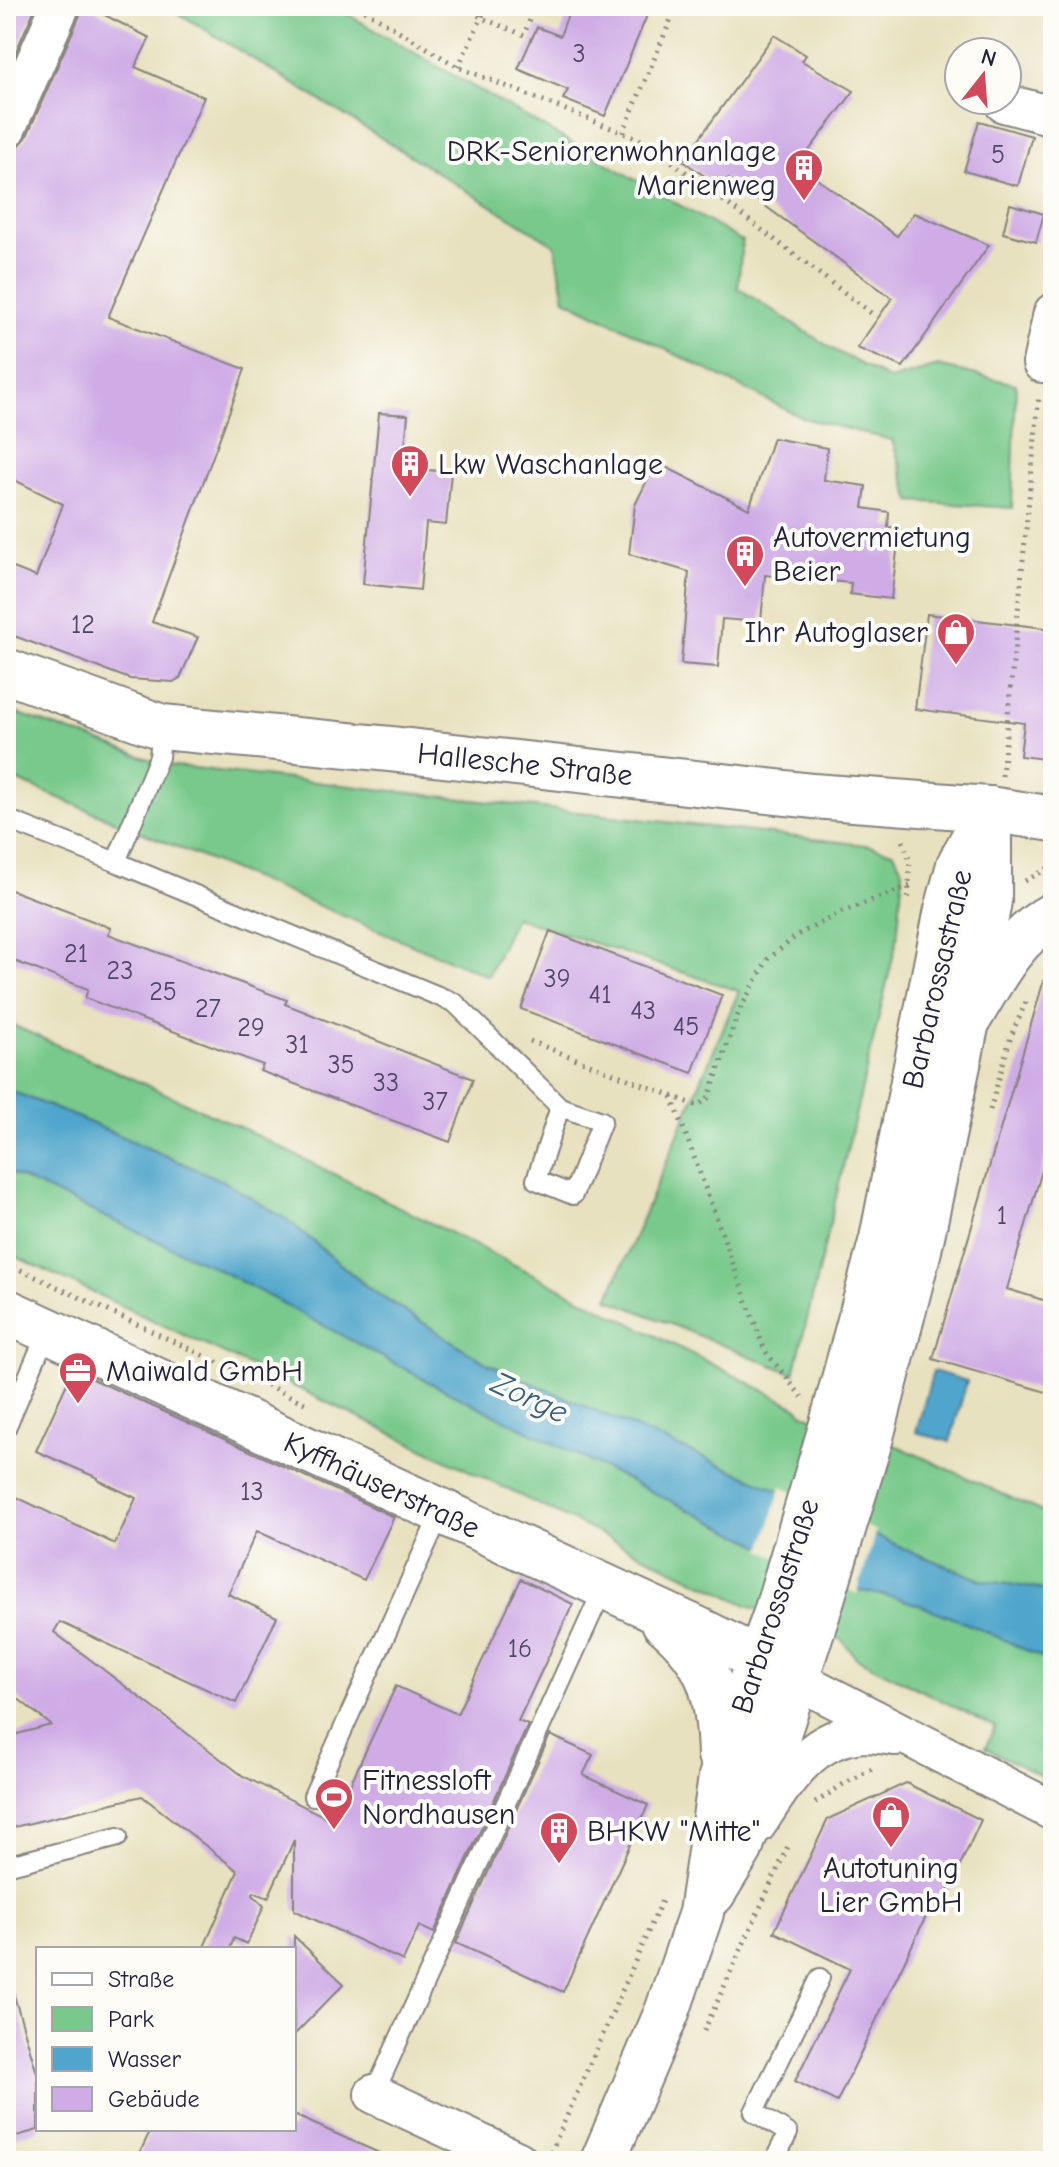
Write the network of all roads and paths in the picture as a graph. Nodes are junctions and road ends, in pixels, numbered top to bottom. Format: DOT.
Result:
graph roads {
  1 [pos="60,6"];
  2 [pos="358,6"];
  3 [pos="465,6"];
  4 [pos="487,6"];
  5 [pos="535,6"];
  6 [pos="728,6"];
  7 [pos="482,18"];
  8 [pos="458,67"];
  9 [pos="1023,108"];
  10 [pos="1053,116"];
  11 [pos="6,129"];
  12 [pos="623,133"];
  13 [pos="871,313"];
  14 [pos="1053,313"];
  15 [pos="1042,363"];
  16 [pos="6,671"];
  17 [pos="162,727"];
  18 [pos="995,796"];
  19 [pos="6,819"];
  20 [pos="1053,819"];
  21 [pos="116,862"];
  22 [pos="908,886"];
  23 [pos="1053,915"];
  24 [pos="967,1022"];
  25 [pos="488,1036"];
  26 [pos="671,1095"];
  27 [pos="560,1107"];
  28 [pos="6,1311"];
  29 [pos="48,1330"];
  30 [pos="836,1423"];
  31 [pos="6,1428"];
  32 [pos="441,1512"];
  33 [pos="612,1591"];
  34 [pos="778,1669"];
  35 [pos="908,1738"];
  36 [pos="721,1777"];
  37 [pos="842,1785"];
  38 [pos="313,1796"];
  39 [pos="803,1811"];
  40 [pos="1053,1811"];
  41 [pos="118,1837"];
  42 [pos="791,1839"];
  43 [pos="740,1849"];
  44 [pos="6,1866"];
  45 [pos="666,1884"];
  46 [pos="701,1913"];
  47 [pos="820,1978"];
  48 [pos="701,2036"];
  49 [pos="374,2094"];
  50 [pos="518,2161"];
  51 [pos="547,2161"];
  52 [pos="603,2161"];
  53 [pos="774,2161"];
  1 -- 11 [label="street"];
  2 -- 8 [label="path"];
  3 -- 7 [label="path"];
  4 -- 7 [label="path"];
  5 -- 7 [label="path"];
  6 -- 12 [label="path"];
  7 -- 8 [label="path"];
  8 -- 12 [label="path"];
  9 -- 10 [label="street"];
  12 -- 13 [label="path"];
  14 -- 15 [label="street"];
  15 -- 18 [label="path"];
  16 -- 17 [label="main road, Hallesche Straße"];
  17 -- 18 [label="main road, Hallesche Straße"];
  17 -- 21 [label="lane"];
  18 -- 20 [label="main road, Hallesche Straße"];
  18 -- 24 [label="main road, Barbarossastraße"];
  18 -- 30 [label="main road, Barbarossastraße"];
  19 -- 21 [label="lane"];
  21 -- 25 [label="lane"];
  22 -- 26 [label="path"];
  23 -- 24 [label="main road"];
  24 -- 30 [label="main road, Barbarossastraße"];
  25 -- 26 [label="path"];
  25 -- 27 [label="lane"];
  26 -- 30 [label="path"];
  27 -- 27 [label="lane"];
  28 -- 29 [label="main road, Kyffhäuserstraße"];
  29 -- 31 [label="lane"];
  29 -- 32 [label="main road, Kyffhäuserstraße"];
  30 -- 34 [label="main road, Barbarossastraße"];
  32 -- 33 [label="main road, Kyffhäuserstraße"];
  32 -- 38 [label="lane"];
  33 -- 34 [label="main road, Kyffhäuserstraße"];
  33 -- 36 [label="main road"];
  33 -- 49 [label="lane"];
  34 -- 35 [label="street, Kyffhäuserstraße"];
  34 -- 36 [label="main road, Barbarossastraße"];
  34 -- 43 [label="main road, Barbarossastraße"];
  35 -- 40 [label="street, Kyffhäuserstraße"];
  35 -- 43 [label="street, Barbarossastraße"];
  36 -- 46 [label="main road, Barbarossastraße"];
  37 -- 39 [label="path"];
  41 -- 44 [label="lane"];
  42 -- 48 [label="path"];
  43 -- 46 [label="main road, Barbarossastraße"];
  45 -- 51 [label="path"];
  46 -- 52 [label="main road, Barbarossastraße"];
  47 -- 53 [label="lane"];
  49 -- 50 [label="street"];
}
